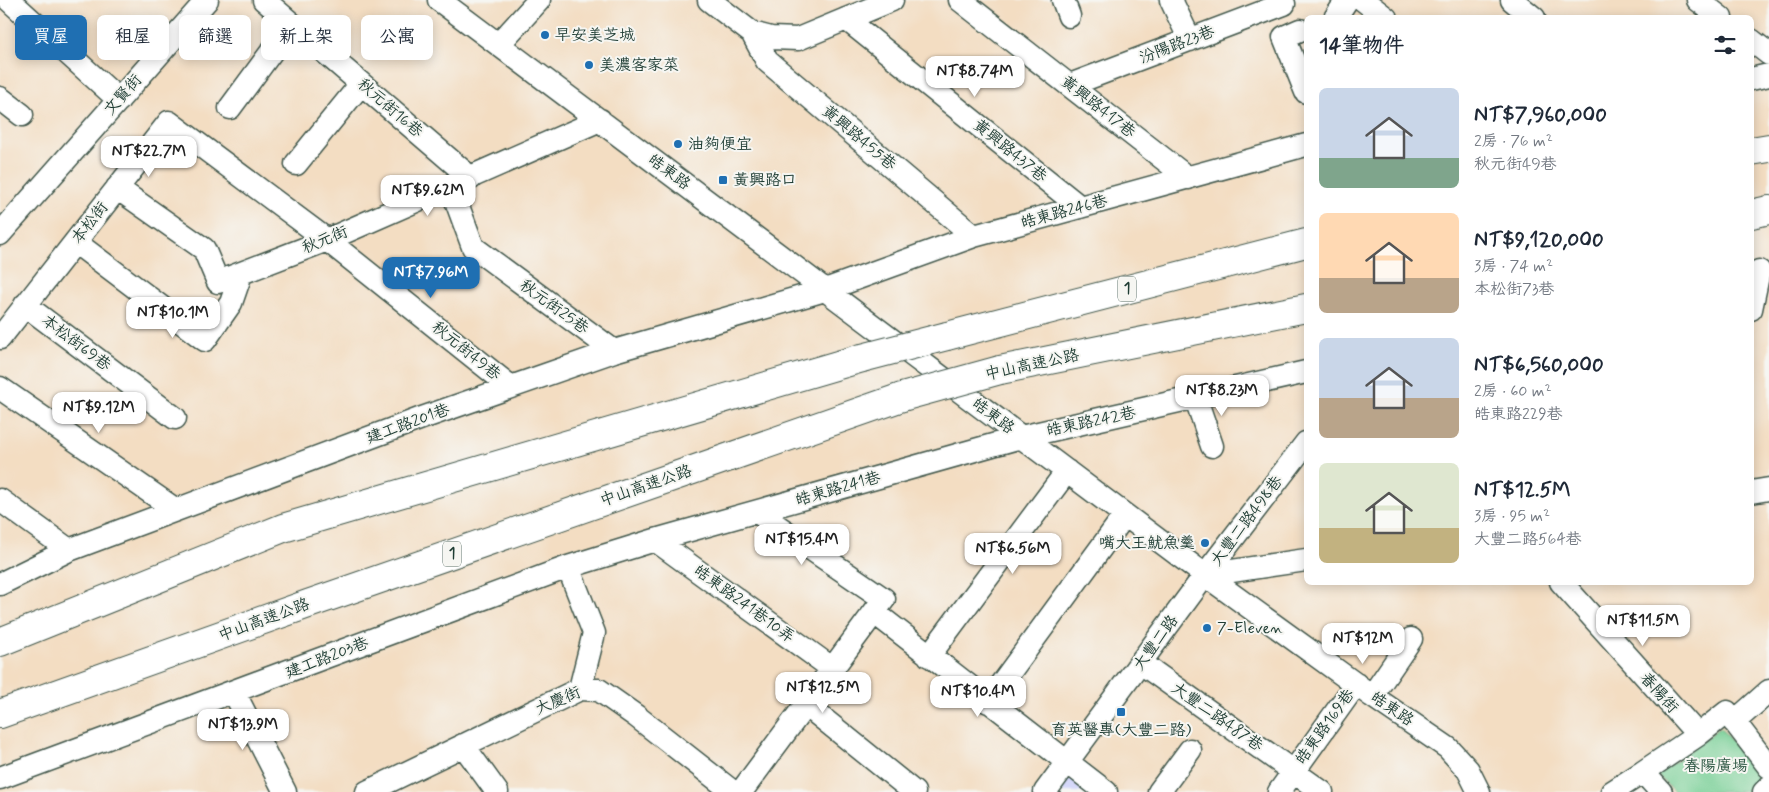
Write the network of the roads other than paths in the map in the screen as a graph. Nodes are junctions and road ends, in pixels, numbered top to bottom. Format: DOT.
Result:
graph roads {
  1 [pos="9,0"];
  2 [pos="207,0"];
  3 [pos="264,0"];
  4 [pos="439,0"];
  5 [pos="539,0"];
  6 [pos="709,0"];
  7 [pos="892,0"];
  8 [pos="960,0"];
  9 [pos="1171,0"];
  10 [pos="1347,0"];
  11 [pos="1363,0"];
  12 [pos="1512,0"];
  13 [pos="1698,0"];
  14 [pos="1283,2"];
  15 [pos="282,15"];
  16 [pos="1337,15"];
  17 [pos="1382,15"];
  18 [pos="1530,15"];
  19 [pos="1717,15"];
  20 [pos="846,19"];
  21 [pos="1303,31"];
  22 [pos="752,33"];
  23 [pos="1190,40"];
  24 [pos="1754,42"];
  25 [pos="499,44"];
  26 [pos="1769,54"];
  27 [pos="265,60"];
  28 [pos="333,60"];
  29 [pos="1769,75"];
  30 [pos="1754,78"];
  31 [pos="361,84"];
  32 [pos="1070,85"];
  33 [pos="1304,87"];
  34 [pos="0,98"];
  35 [pos="119,100"];
  36 [pos="230,108"];
  37 [pos="22,115"];
  38 [pos="600,120"];
  39 [pos="1304,146"];
  40 [pos="1769,148"];
  41 [pos="1754,150"];
  42 [pos="296,164"];
  43 [pos="472,178"];
  44 [pos="1188,178"];
  45 [pos="450,187"];
  46 [pos="117,188"];
  47 [pos="1080,207"];
  48 [pos="1769,210"];
  49 [pos="1754,213"];
  50 [pos="4,223"];
  51 [pos="974,236"];
  52 [pos="327,240"];
  53 [pos="75,242"];
  54 [pos="1304,245"];
  55 [pos="1760,271"];
  56 [pos="241,274"];
  57 [pos="825,290"];
  58 [pos="1754,296"];
  59 [pos="26,305"];
  60 [pos="1304,308"];
  61 [pos="0,338"];
  62 [pos="614,351"];
  63 [pos="1304,372"];
  64 [pos="511,387"];
  65 [pos="0,388"];
  66 [pos="1196,399"];
  67 [pos="175,418"];
  68 [pos="1021,437"];
  69 [pos="1212,446"];
  70 [pos="1304,446"];
  71 [pos="1067,471"];
  72 [pos="1769,489"];
  73 [pos="1754,492"];
  74 [pos="0,500"];
  75 [pos="176,510"];
  76 [pos="757,512"];
  77 [pos="1125,515"];
  78 [pos="655,540"];
  79 [pos="69,550"];
  80 [pos="1304,560"];
  81 [pos="568,567"];
  82 [pos="1205,575"];
  83 [pos="0,584"];
  84 [pos="1564,585"];
  85 [pos="875,613"];
  86 [pos="1411,639"];
  87 [pos="0,642"];
  88 [pos="929,656"];
  89 [pos="1141,663"];
  90 [pos="834,668"];
  91 [pos="580,689"];
  92 [pos="1364,690"];
  93 [pos="1769,691"];
  94 [pos="234,692"];
  95 [pos="988,702"];
  96 [pos="806,705"];
  97 [pos="1,714"];
  98 [pos="1734,722"];
  99 [pos="1698,736"];
  100 [pos="463,745"];
  101 [pos="1190,750"];
  102 [pos="1068,762"];
  103 [pos="1769,767"];
  104 [pos="1294,770"];
  105 [pos="1643,772"];
  106 [pos="0,779"];
  107 [pos="1769,786"];
  108 [pos="6,792"];
  109 [pos="286,792"];
  110 [pos="368,792"];
  111 [pos="497,792"];
  112 [pos="733,792"];
  113 [pos="740,792"];
  114 [pos="914,792"];
  115 [pos="1044,792"];
  116 [pos="1106,792"];
  117 [pos="1159,792"];
  118 [pos="1279,792"];
  119 [pos="1322,792"];
  120 [pos="1479,792"];
  121 [pos="1612,792"];
  122 [pos="1661,792"];
  123 [pos="1764,792"];
  1 -- 35 [label="street"];
  2 -- 35 [label="street, 文賢街"];
  3 -- 15 [label="street, 秋元街16巷"];
  4 -- 25 [label="street, 皓東路"];
  5 -- 25 [label="street"];
  6 -- 22 [label="street"];
  7 -- 20 [label="street"];
  8 -- 32 [label="street, 黃興路417巷"];
  9 -- 23 [label="street"];
  10 -- 16 [label="street"];
  11 -- 17 [label="street"];
  12 -- 18 [label="street"];
  13 -- 19 [label="street"];
  14 -- 21 [label="street"];
  14 -- 23 [label="street, 汾陽路23巷"];
  20 -- 22 [label="street"];
  20 -- 47 [label="street, 黃興路437巷"];
  21 -- 33 [label="street"];
  22 -- 51 [label="street, 黃興路455巷"];
  23 -- 32 [label="street, 汾陽路23巷"];
  24 -- 26 [label="street"];
  25 -- 38 [label="street, 皓東路"];
  27 -- 36 [label="street"];
  28 -- 31 [label="street, 秋元街16巷"];
  29 -- 30 [label="street"];
  31 -- 42 [label="street"];
  31 -- 43 [label="street, 秋元街16巷"];
  32 -- 44 [label="street, 黃興路417巷"];
  34 -- 37 [label="street"];
  35 -- 50 [label="street, 文賢街"];
  38 -- 43 [label="street, 秋元街"];
  38 -- 57 [label="street, 皓東路"];
  39 -- 44 [label="street, 皓東路246巷"];
  40 -- 41 [label="highway"];
  43 -- 45 [label="street, 秋元街"];
  44 -- 47 [label="street, 皓東路246巷"];
  45 -- 52 [label="street, 秋元街"];
  45 -- 62 [label="street, 秋元街25巷"];
  46 -- 52 [label="street, 本松街"];
  46 -- 53 [label="street, 本松街"];
  46 -- 56 [label="street, 秋元街"];
  47 -- 51 [label="street, 皓東路246巷"];
  48 -- 49 [label="highway"];
  51 -- 57 [label="street, 皓東路246巷"];
  52 -- 56 [label="street, 秋元街"];
  52 -- 64 [label="street, 秋元街49巷"];
  53 -- 56 [label="street"];
  53 -- 59 [label="street, 本松街"];
  54 -- 87 [label="highway, 1, bridge"];
  55 -- 58 [label="street"];
  57 -- 62 [label="street, 建工路201巷"];
  57 -- 68 [label="street, 皓東路"];
  59 -- 61 [label="street, 本松街"];
  59 -- 67 [label="street, 本松街69巷"];
  60 -- 97 [label="highway, 中山高速公路 / 1, bridge"];
  62 -- 64 [label="street, 建工路201巷"];
  63 -- 66 [label="street, 皓東路242巷"];
  64 -- 75 [label="street, 建工路201巷"];
  65 -- 75 [label="street"];
  66 -- 68 [label="street, 皓東路242巷"];
  66 -- 69 [label="street"];
  68 -- 71 [label="street, 皓東路"];
  68 -- 76 [label="street, 皓東路241巷"];
  70 -- 82 [label="street, 大豐二路498巷"];
  71 -- 77 [label="street, 皓東路"];
  71 -- 88 [label="street"];
  72 -- 73 [label="street"];
  74 -- 79 [label="street"];
  75 -- 79 [label="street, 建工路201巷"];
  76 -- 78 [label="street, 皓東路241巷"];
  76 -- 85 [label="street"];
  77 -- 82 [label="street, 皓東路"];
  77 -- 95 [label="street"];
  78 -- 81 [label="street, 建工路203巷"];
  78 -- 90 [label="street, 皓東路241巷10弄"];
  79 -- 83 [label="street, 建工路201巷"];
  80 -- 82 [label="street"];
  81 -- 91 [label="street"];
  81 -- 94 [label="street, 建工路203巷"];
  82 -- 89 [label="street, 大豐二路"];
  82 -- 92 [label="street, 皓東路"];
  84 -- 99 [label="street, 春陽街"];
  85 -- 88 [label="street"];
  85 -- 90 [label="street"];
  86 -- 92 [label="street, 皓東路169巷"];
  88 -- 95 [label="street"];
  89 -- 102 [label="street, 大豐二路"];
  89 -- 104 [label="street, 大豐二路487巷"];
  90 -- 96 [label="street"];
  91 -- 100 [label="street, 大慶街"];
  91 -- 112 [label="street, 大慶街"];
  92 -- 104 [label="street, 皓東路169巷"];
  92 -- 120 [label="street, 皓東路"];
  93 -- 98 [label="street"];
  94 -- 106 [label="street, 建工路203巷"];
  94 -- 109 [label="street"];
  95 -- 102 [label="street"];
  96 -- 113 [label="street"];
  96 -- 114 [label="street"];
  98 -- 99 [label="street"];
  98 -- 103 [label="street"];
  99 -- 105 [label="street"];
  100 -- 110 [label="street, 大慶街"];
  100 -- 111 [label="street"];
  101 -- 117 [label="street"];
  102 -- 115 [label="street, 大豐二路"];
  102 -- 116 [label="street"];
  104 -- 118 [label="street, 皓東路169巷"];
  104 -- 119 [label="street, 皓東路169巷"];
  105 -- 121 [label="street"];
  105 -- 122 [label="street"];
  106 -- 108 [label="street"];
  107 -- 123 [label="street"];
}
